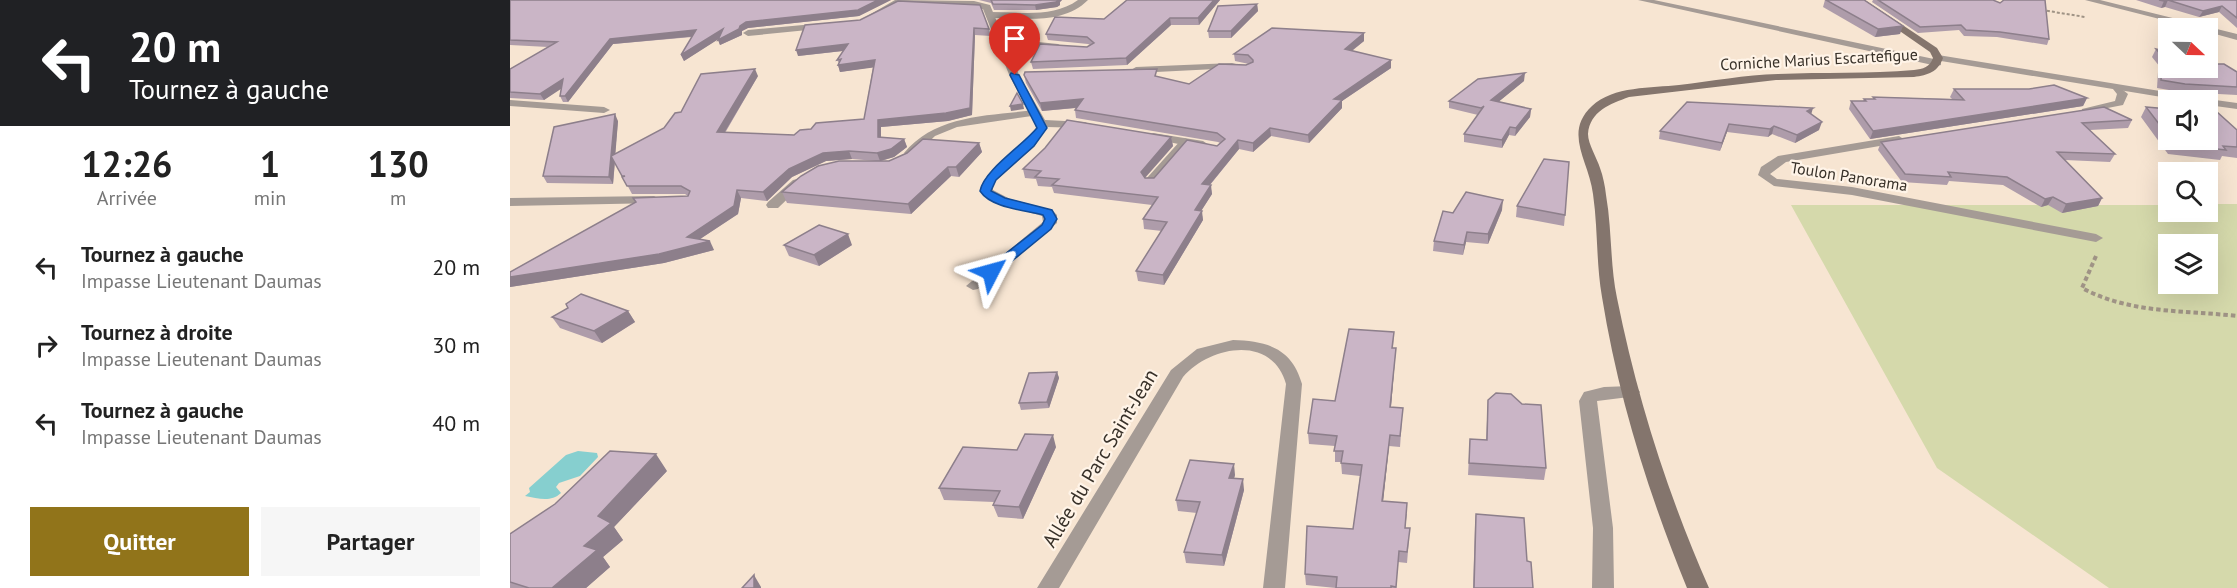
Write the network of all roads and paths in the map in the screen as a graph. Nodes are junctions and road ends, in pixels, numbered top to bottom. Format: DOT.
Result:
graph roads {
  1 [pos="1084,0"];
  2 [pos="1642,0"];
  3 [pos="1859,0"];
  4 [pos="2089,0"];
  5 [pos="898,1"];
  6 [pos="991,15"];
  7 [pos="2162,18"];
  8 [pos="856,22"];
  9 [pos="832,25"];
  10 [pos="2218,32"];
  11 [pos="748,33"];
  12 [pos="2237,37"];
  13 [pos="1002,44"];
  14 [pos="1068,47"];
  15 [pos="1938,61"];
  16 [pos="1247,68"];
  17 [pos="1129,70"];
  18 [pos="1028,73"];
  19 [pos="1015,75"];
  20 [pos="2118,89"];
  21 [pos="2158,95"];
  22 [pos="510,103"];
  23 [pos="2218,103"];
  24 [pos="2237,106"];
  25 [pos="604,110"];
  26 [pos="2068,114"];
  27 [pos="1038,118"];
  28 [pos="1098,127"];
  29 [pos="1144,134"];
  30 [pos="1908,138"];
  31 [pos="1185,142"];
  32 [pos="1218,148"];
  33 [pos="901,161"];
  34 [pos="808,174"];
  35 [pos="1150,182"];
  36 [pos="674,200"];
  37 [pos="510,202"];
  38 [pos="773,205"];
  39 [pos="2096,238"];
  40 [pos="973,286"];
  41 [pos="2237,316"];
  42 [pos="1631,392"];
  43 [pos="1048,588"];
  44 [pos="1274,588"];
  45 [pos="1603,588"];
  46 [pos="1698,588"];
  1 -- 6 [label="street"];
  2 -- 15 [label="street"];
  3 -- 15 [label="main road, Corniche Marius Escartefigue"];
  4 -- 7 [label="street"];
  5 -- 6 [label="street"];
  5 -- 8 [label="street"];
  6 -- 13 [label="street"];
  9 -- 11 [label="street"];
  10 -- 12 [label="street"];
  13 -- 14 [label="street"];
  13 -- 19 [label="street"];
  15 -- 20 [label="street"];
  15 -- 42 [label="main road, Corniche Marius Escartefigue"];
  16 -- 17 [label="street"];
  18 -- 19 [label="street"];
  19 -- 27 [label="street"];
  20 -- 21 [label="street"];
  20 -- 26 [label="street"];
  22 -- 25 [label="street"];
  23 -- 24 [label="street"];
  27 -- 28 [label="street"];
  27 -- 33 [label="street"];
  27 -- 40 [label="street"];
  29 -- 31 [label="street"];
  30 -- 39 [label="street, Toulon Panorama"];
  31 -- 32 [label="street"];
  31 -- 35 [label="street"];
  34 -- 38 [label="street"];
  36 -- 37 [label="street"];
  39 -- 41 [label="path"];
  42 -- 45 [label="street"];
  42 -- 46 [label="main road, Corniche Marius Escartefigue"];
  43 -- 44 [label="street, Allée du Parc Saint-Jean"];
}
